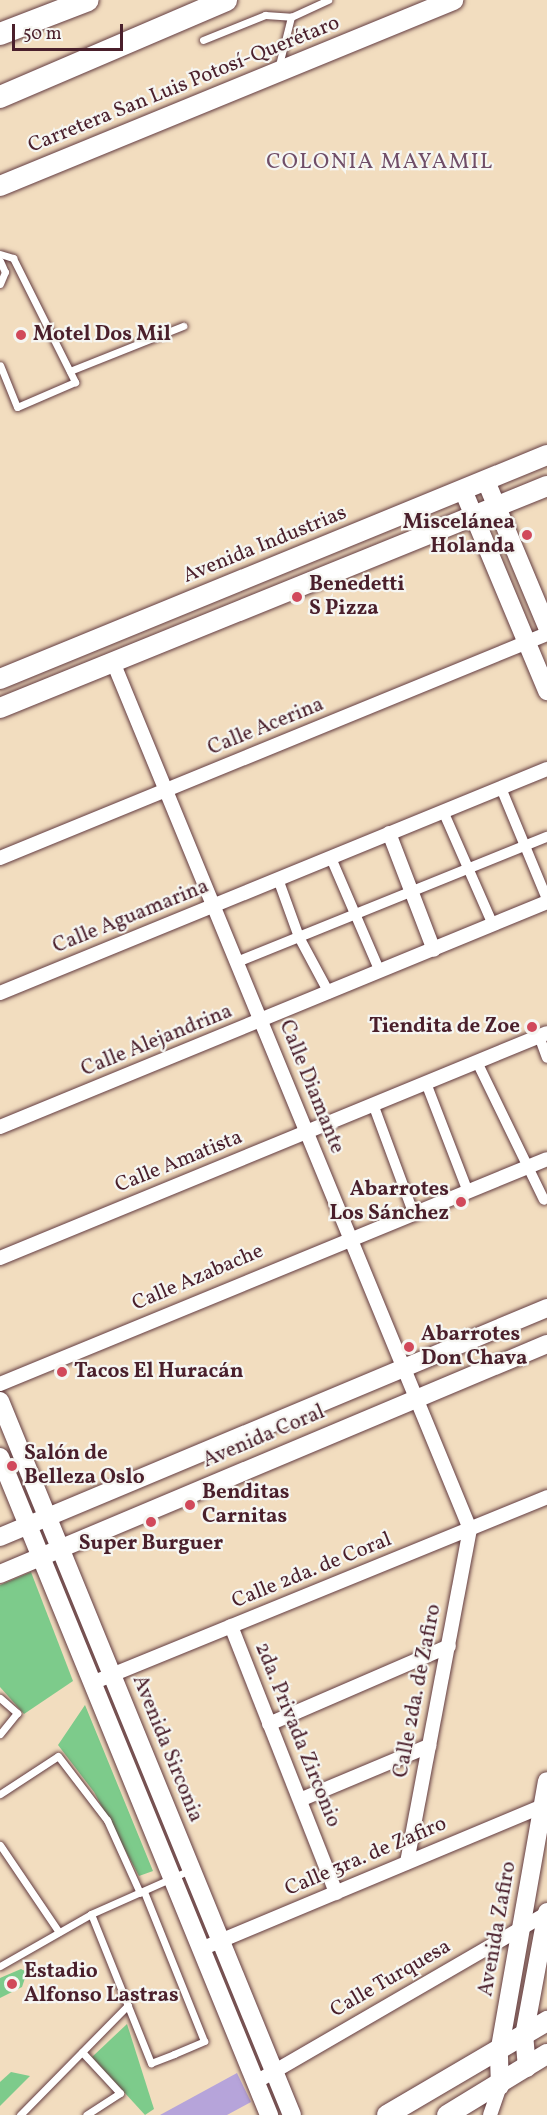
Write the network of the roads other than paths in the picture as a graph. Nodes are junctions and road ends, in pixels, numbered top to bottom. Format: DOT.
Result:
graph roads {
  1 [pos="88,0"];
  2 [pos="226,0"];
  3 [pos="328,0"];
  4 [pos="453,0"];
  5 [pos="291,16"];
  6 [pos="0,34"];
  7 [pos="203,40"];
  8 [pos="278,72"];
  9 [pos="0,97"];
  10 [pos="0,186"];
  11 [pos="0,254"];
  12 [pos="0,261"];
  13 [pos="0,284"];
  14 [pos="183,326"];
  15 [pos="0,365"];
  16 [pos="70,371"];
  17 [pos="547,455"];
  18 [pos="486,481"];
  19 [pos="547,486"];
  20 [pos="463,490"];
  21 [pos="496,507"];
  22 [pos="473,516"];
  23 [pos="547,627"];
  24 [pos="547,634"];
  25 [pos="526,643"];
  26 [pos="113,662"];
  27 [pos="0,679"];
  28 [pos="547,691"];
  29 [pos="0,708"];
  30 [pos="547,769"];
  31 [pos="501,788"];
  32 [pos="165,790"];
  33 [pos="443,811"];
  34 [pos="389,834"];
  35 [pos="547,837"];
  36 [pos="527,845"];
  37 [pos="0,858"];
  38 [pos="331,858"];
  39 [pos="468,869"];
  40 [pos="278,879"];
  41 [pos="413,891"];
  42 [pos="547,901"];
  43 [pos="214,905"];
  44 [pos="357,914"];
  45 [pos="493,925"];
  46 [pos="299,937"];
  47 [pos="434,950"];
  48 [pos="237,962"];
  49 [pos="380,972"];
  50 [pos="0,993"];
  51 [pos="329,993"];
  52 [pos="261,1021"];
  53 [pos="543,1035"];
  54 [pos="547,1058"];
  55 [pos="477,1062"];
  56 [pos="426,1083"];
  57 [pos="373,1104"];
  58 [pos="0,1127"];
  59 [pos="306,1132"];
  60 [pos="547,1159"];
  61 [pos="527,1167"];
  62 [pos="468,1192"];
  63 [pos="544,1200"];
  64 [pos="413,1212"];
  65 [pos="351,1236"];
  66 [pos="0,1258"];
  67 [pos="547,1308"];
  68 [pos="547,1344"];
  69 [pos="403,1365"];
  70 [pos="0,1384"];
  71 [pos="417,1397"];
  72 [pos="0,1401"];
  73 [pos="0,1457"];
  74 [pos="547,1497"];
  75 [pos="48,1517"];
  76 [pos="27,1525"];
  77 [pos="470,1529"];
  78 [pos="0,1537"];
  79 [pos="61,1548"];
  80 [pos="39,1558"];
  81 [pos="0,1574"];
  82 [pos="231,1626"];
  83 [pos="448,1646"];
  84 [pos="112,1674"];
  85 [pos="92,1683"];
  86 [pos="0,1698"];
  87 [pos="269,1724"];
  88 [pos="0,1734"];
  89 [pos="429,1746"];
  90 [pos="547,1781"];
  91 [pos="0,1794"];
  92 [pos="302,1799"];
  93 [pos="545,1805"];
  94 [pos="0,1845"];
  95 [pos="408,1862"];
  96 [pos="192,1869"];
  97 [pos="172,1878"];
  98 [pos="142,1892"];
  99 [pos="336,1893"];
  100 [pos="547,1912"];
  101 [pos="91,1914"];
  102 [pos="521,1928"];
  103 [pos="59,1932"];
  104 [pos="221,1941"];
  105 [pos="201,1949"];
  106 [pos="0,1966"];
  107 [pos="128,2005"];
  108 [pos="547,2021"];
  109 [pos="524,2036"];
  110 [pos="81,2052"];
  111 [pos="499,2053"];
  112 [pos="547,2054"];
  113 [pos="527,2068"];
  114 [pos="274,2071"];
  115 [pos="256,2082"];
  116 [pos="500,2086"];
  117 [pos="268,2114"];
  118 [pos="20,2115"];
  119 [pos="87,2115"];
  120 [pos="292,2115"];
  121 [pos="387,2115"];
  122 [pos="447,2115"];
  123 [pos="490,2115"];
  1 -- 6 [label="highway"];
  2 -- 9 [label="highway"];
  3 -- 5 [label="lane"];
  4 -- 8 [label="main road, Carretera San Luis Potosí-Querétaro"];
  5 -- 7 [label="lane"];
  5 -- 8 [label="lane"];
  8 -- 10 [label="main road, Carretera San Luis Potosí-Querétaro"];
  11 -- 16 [label="lane"];
  12 -- 13 [label="lane"];
  14 -- 16 [label="lane"];
  15 -- 16 [label="lane"];
  17 -- 18 [label="main road, Avenida Industrias"];
  18 -- 20 [label="main road, Avenida Industrias"];
  18 -- 21 [label="street"];
  19 -- 21 [label="main road"];
  20 -- 22 [label="street"];
  20 -- 27 [label="main road, Avenida Industrias"];
  21 -- 22 [label="main road"];
  21 -- 23 [label="street"];
  22 -- 25 [label="street"];
  22 -- 26 [label="main road"];
  24 -- 25 [label="street, Calle Acerina"];
  25 -- 28 [label="street"];
  25 -- 32 [label="street, Calle Acerina"];
  26 -- 29 [label="main road"];
  26 -- 32 [label="street, Calle Diamante"];
  30 -- 31 [label="street, Calle Aguamarina"];
  31 -- 33 [label="street, Calle Aguamarina"];
  31 -- 36 [label="street"];
  32 -- 37 [label="street, Calle Acerina"];
  32 -- 43 [label="street, Calle Diamante"];
  33 -- 34 [label="street, Calle Aguamarina"];
  33 -- 39 [label="street"];
  34 -- 38 [label="street, Calle Aguamarina"];
  34 -- 41 [label="street"];
  35 -- 36 [label="street"];
  36 -- 39 [label="street"];
  36 -- 42 [label="street, Calle Alejandrina"];
  38 -- 40 [label="street, Calle Aguamarina"];
  38 -- 44 [label="street"];
  39 -- 41 [label="street"];
  39 -- 45 [label="street"];
  40 -- 43 [label="street, Calle Aguamarina"];
  40 -- 46 [label="street"];
  41 -- 44 [label="street"];
  41 -- 47 [label="street"];
  42 -- 45 [label="street, Calle Alejandrina"];
  43 -- 48 [label="street, Calle Diamante"];
  43 -- 50 [label="street, Calle Aguamarina"];
  44 -- 46 [label="street"];
  44 -- 49 [label="street"];
  45 -- 47 [label="street, Calle Alejandrina"];
  46 -- 48 [label="street"];
  46 -- 51 [label="street"];
  47 -- 49 [label="street, Calle Alejandrina"];
  48 -- 52 [label="street, Calle Diamante"];
  49 -- 51 [label="street, Calle Alejandrina"];
  51 -- 52 [label="street, Calle Alejandrina"];
  52 -- 58 [label="street, Calle Alejandrina"];
  52 -- 59 [label="street, Calle Diamante"];
  53 -- 54 [label="street, Calle Amatista"];
  53 -- 55 [label="street, Calle Amatista"];
  55 -- 56 [label="street, Calle Amatista"];
  55 -- 61 [label="street"];
  56 -- 57 [label="street, Calle Amatista"];
  56 -- 62 [label="street"];
  57 -- 59 [label="street, Calle Amatista"];
  57 -- 64 [label="street"];
  59 -- 65 [label="street, Calle Diamante"];
  59 -- 66 [label="street, Calle Amatista"];
  60 -- 61 [label="street, Calle Azabache"];
  61 -- 62 [label="street, Calle Azabache"];
  61 -- 63 [label="street"];
  62 -- 64 [label="street, Calle Azabache"];
  64 -- 65 [label="street, Calle Azabache"];
  65 -- 69 [label="street, Calle Diamante"];
  65 -- 70 [label="street, Calle Azabache"];
  67 -- 69 [label="street, Avenida Coral"];
  68 -- 71 [label="street, Avenida Coral"];
  69 -- 71 [label="street, Calle Diamante"];
  69 -- 75 [label="street, Avenida Coral"];
  71 -- 77 [label="street, Calle Diamante"];
  71 -- 79 [label="street, Avenida Coral"];
  72 -- 75 [label="street, Avenida Sirconia"];
  73 -- 76 [label="street, Avenida Sirconia"];
  74 -- 77 [label="street, Calle 2da. de Coral"];
  75 -- 76 [label="street, Avenida Coral"];
  75 -- 79 [label="street, Avenida Sirconia"];
  76 -- 78 [label="street, Avenida Coral"];
  76 -- 80 [label="street, Avenida Sirconia"];
  77 -- 82 [label="street, Calle 2da. de Coral"];
  77 -- 83 [label="street, Calle 2da. de Zafiro"];
  79 -- 80 [label="street, Avenida Coral"];
  79 -- 84 [label="street, Avenida Sirconia"];
  80 -- 81 [label="street, Avenida Coral"];
  80 -- 85 [label="street, Avenida Sirconia"];
  82 -- 84 [label="street, Calle 2da. de Coral"];
  82 -- 87 [label="street, 2da. Privada Zirconio"];
  83 -- 87 [label="street"];
  83 -- 89 [label="street, Calle 2da. de Zafiro"];
  84 -- 85 [label="street, Calle 2da. de Coral"];
  84 -- 96 [label="street, Avenida Sirconia"];
  85 -- 97 [label="street, Avenida Sirconia"];
  86 -- 88 [label="lane"];
  87 -- 92 [label="street, 2da. Privada Zirconio"];
  89 -- 92 [label="street"];
  89 -- 95 [label="street, Calle 2da. de Zafiro"];
  90 -- 93 [label="street, Avenida Zafiro"];
  91 -- 98 [label="lane"];
  92 -- 99 [label="street, 2da. Privada Zirconio"];
  93 -- 95 [label="street, Calle 3ra. de Zafiro"];
  93 -- 102 [label="street, Avenida Zafiro"];
  94 -- 103 [label="lane"];
  95 -- 99 [label="street, Calle 3ra. de Zafiro"];
  96 -- 97 [label="lane"];
  96 -- 104 [label="street, Avenida Sirconia"];
  97 -- 98 [label="lane"];
  97 -- 105 [label="street, Avenida Sirconia"];
  98 -- 101 [label="lane"];
  98 -- 107 [label="lane"];
  99 -- 104 [label="street, Calle 3ra. de Zafiro"];
  100 -- 102 [label="street, Calle Turquesa"];
  100 -- 109 [label="street"];
  101 -- 103 [label="lane"];
  101 -- 107 [label="lane"];
  102 -- 111 [label="street, Avenida Zafiro"];
  102 -- 114 [label="street, Calle Turquesa"];
  103 -- 106 [label="lane"];
  104 -- 105 [label="street, Calle 3ra. de Zafiro"];
  104 -- 114 [label="street, Avenida Sirconia"];
  105 -- 115 [label="street, Avenida Sirconia"];
  107 -- 110 [label="lane"];
  108 -- 109 [label="main road"];
  109 -- 111 [label="main road"];
  109 -- 113 [label="street"];
  110 -- 118 [label="lane"];
  110 -- 119 [label="lane"];
  111 -- 116 [label="street, Avenida Zafiro"];
  111 -- 121 [label="main road"];
  112 -- 113 [label="main road"];
  113 -- 116 [label="main road"];
  114 -- 115 [label="street, Calle Turquesa"];
  114 -- 120 [label="street, Avenida Sirconia"];
  115 -- 117 [label="street, Avenida Sirconia"];
  116 -- 122 [label="main road"];
  116 -- 123 [label="street"];
}
